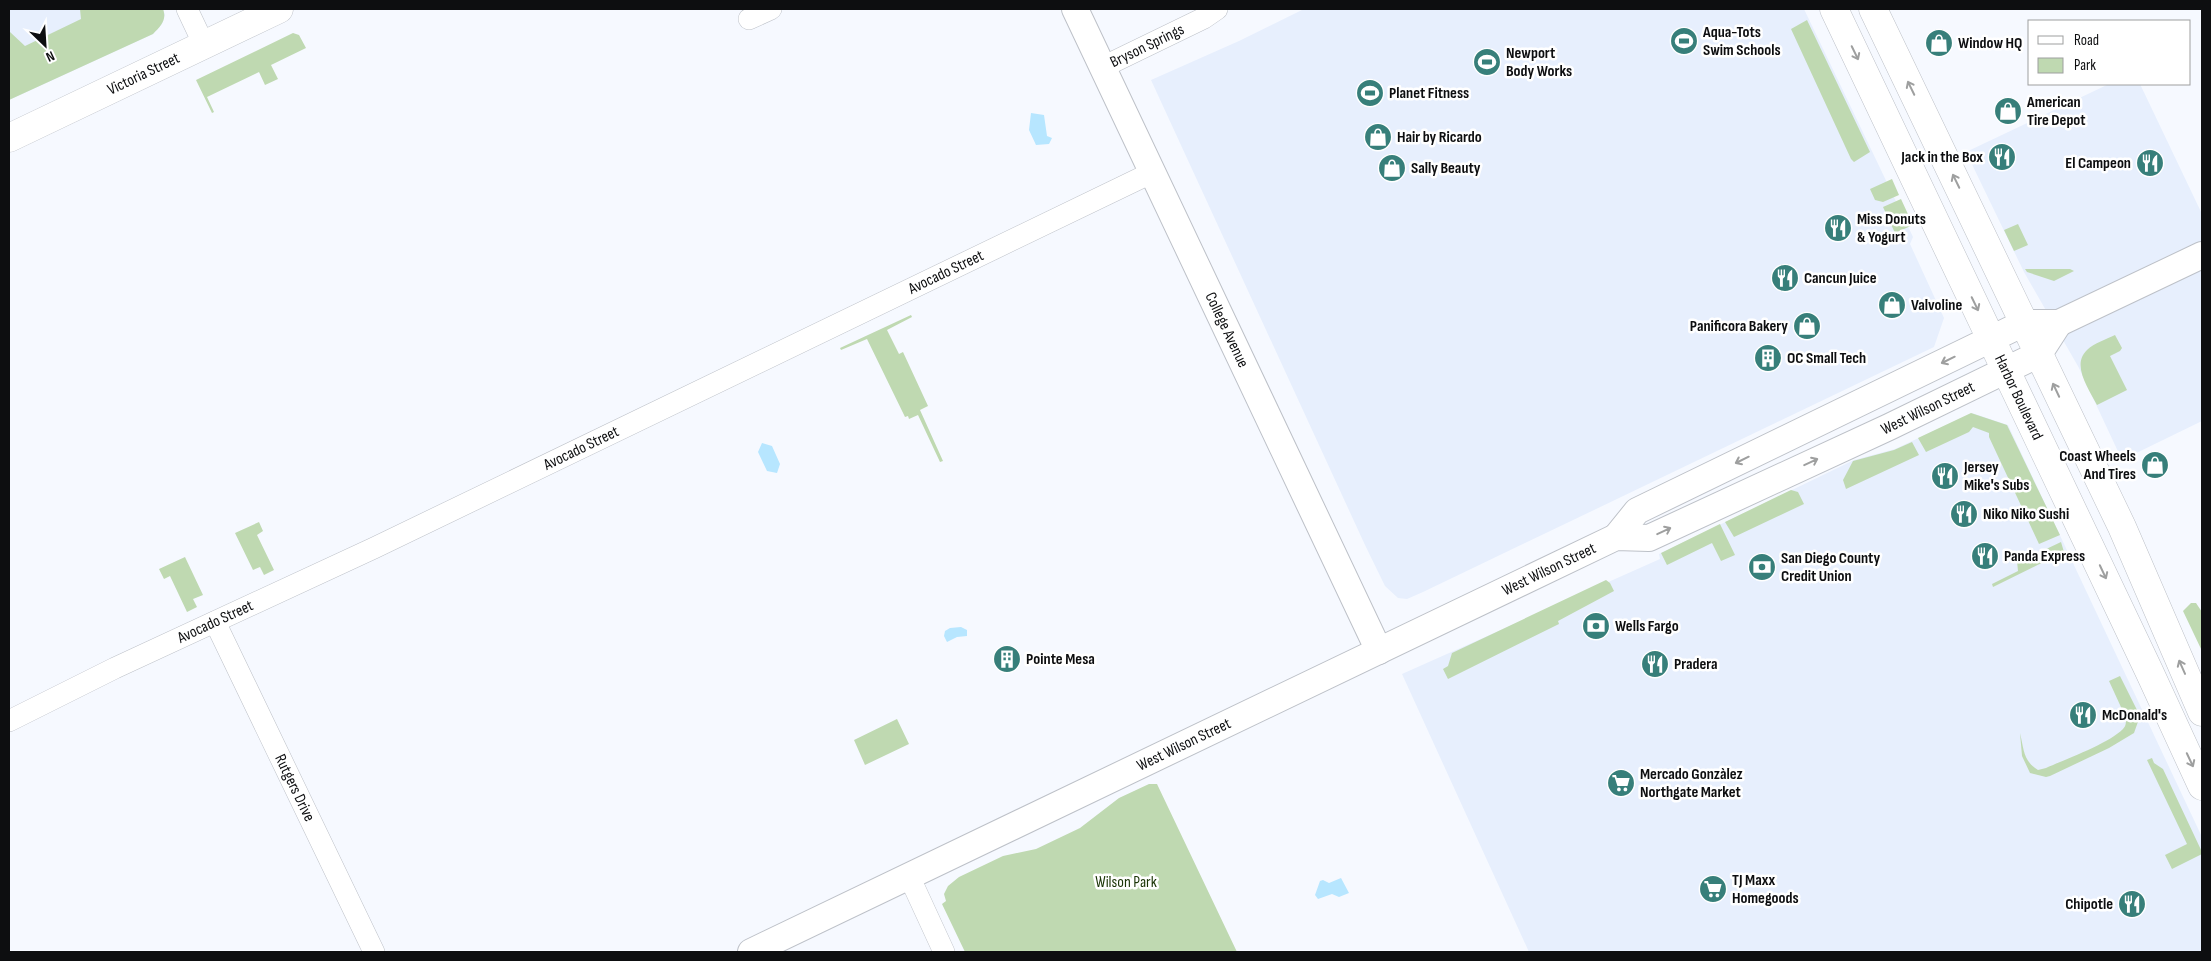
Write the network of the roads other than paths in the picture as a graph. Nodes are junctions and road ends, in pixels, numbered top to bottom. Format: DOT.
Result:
graph roads {
  1 [pos="187,9"];
  2 [pos="278,9"];
  3 [pos="771,9"];
  4 [pos="1075,9"];
  5 [pos="1217,9"];
  6 [pos="1834,9"];
  7 [pos="1873,9"];
  8 [pos="749,19"];
  9 [pos="204,45"];
  10 [pos="1103,66"];
  11 [pos="9,138"];
  12 [pos="1153,172"];
  13 [pos="2202,255"];
  14 [pos="2024,323"];
  15 [pos="2059,323"];
  16 [pos="1991,338"];
  17 [pos="2039,354"];
  18 [pos="2006,370"];
  19 [pos="1616,537"];
  20 [pos="215,622"];
  21 [pos="1379,651"];
  22 [pos="2202,712"];
  23 [pos="9,721"];
  24 [pos="2202,786"];
  25 [pos="909,876"];
  26 [pos="374,952"];
  27 [pos="751,952"];
  28 [pos="944,952"];
  1 -- 9 [label="street"];
  2 -- 9 [label="main road, Victoria Street"];
  3 -- 8 [label="street"];
  4 -- 10 [label="street, College Avenue"];
  5 -- 10 [label="street, Bryson Springs"];
  6 -- 16 [label="main road, Harbor Boulevard, one-way"];
  14 -- 7 [label="main road, one-way"];
  9 -- 11 [label="main road, Victoria Street"];
  10 -- 12 [label="street, College Avenue"];
  12 -- 20 [label="street, Avocado Street"];
  12 -- 21 [label="street, College Avenue"];
  13 -- 15 [label="street, West Wilson Street"];
  14 -- 15 [label="street, West Wilson Street"];
  14 -- 16 [label="street, West Wilson Street"];
  14 -- 17 [label="main road"];
  15 -- 17 [label="street"];
  16 -- 18 [label="main road, Harbor Boulevard"];
  16 -- 19 [label="street, West Wilson Street, one-way"];
  17 -- 18 [label="street, West Wilson Street"];
  22 -- 17 [label="main road, one-way"];
  19 -- 18 [label="street, West Wilson Street, one-way"];
  18 -- 24 [label="main road, Harbor Boulevard, one-way"];
  19 -- 21 [label="street, West Wilson Street"];
  20 -- 23 [label="street, Avocado Street"];
  20 -- 26 [label="street, Rutgers Drive"];
  21 -- 25 [label="street, West Wilson Street"];
  25 -- 27 [label="street, West Wilson Street"];
  25 -- 28 [label="street"];
}
